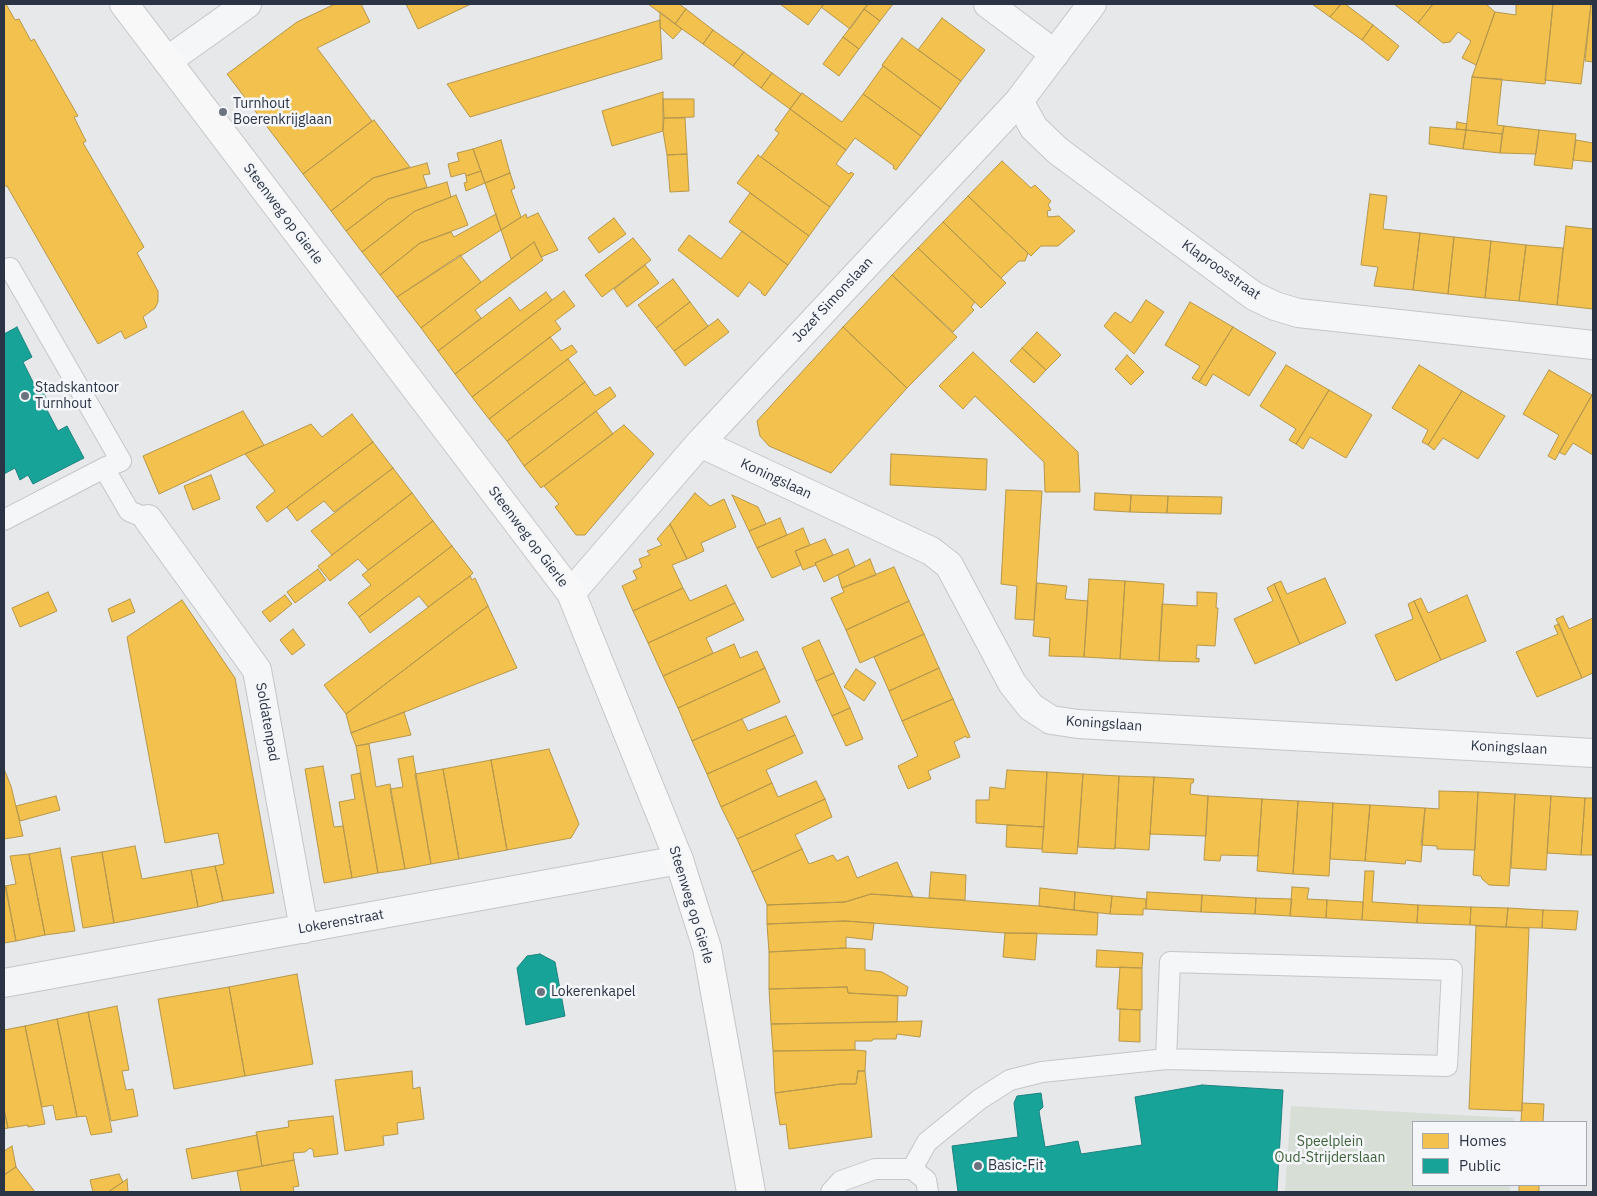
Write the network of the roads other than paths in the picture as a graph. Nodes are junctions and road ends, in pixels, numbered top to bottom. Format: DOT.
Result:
graph roads {
  1 [pos="124,4"];
  2 [pos="247,4"];
  3 [pos="988,4"];
  4 [pos="1092,4"];
  5 [pos="1055,54"];
  6 [pos="167,61"];
  7 [pos="1019,101"];
  8 [pos="6,265"];
  9 [pos="1593,345"];
  10 [pos="700,443"];
  11 [pos="104,468"];
  12 [pos="148,519"];
  13 [pos="4,520"];
  14 [pos="571,593"];
  15 [pos="1593,753"];
  16 [pos="679,860"];
  17 [pos="304,929"];
  18 [pos="4,984"];
  19 [pos="1166,1059"];
  20 [pos="912,1169"];
  21 [pos="751,1192"];
  22 [pos="831,1192"];
  23 [pos="928,1192"];
  1 -- 6 [label="street, Steenweg op Gierle"];
  2 -- 6 [label="street"];
  3 -- 5 [label="street"];
  4 -- 5 [label="street, Jozef Simonslaan"];
  5 -- 7 [label="street, Jozef Simonslaan"];
  6 -- 14 [label="street, Steenweg op Gierle"];
  7 -- 9 [label="street, Klaproosstraat"];
  7 -- 10 [label="street, Jozef Simonslaan"];
  8 -- 11 [label="lane"];
  10 -- 14 [label="street, Jozef Simonslaan"];
  10 -- 15 [label="street, Koningslaan"];
  11 -- 12 [label="lane"];
  11 -- 13 [label="lane"];
  12 -- 17 [label="street, Soldatenpad"];
  14 -- 16 [label="street, Steenweg op Gierle"];
  16 -- 17 [label="street, Lokerenstraat"];
  16 -- 21 [label="street, Steenweg op Gierle"];
  17 -- 18 [label="street, Lokerenstraat"];
  19 -- 19 [label="lane"];
  19 -- 20 [label="lane"];
  20 -- 22 [label="lane"];
  20 -- 23 [label="lane"];
}
